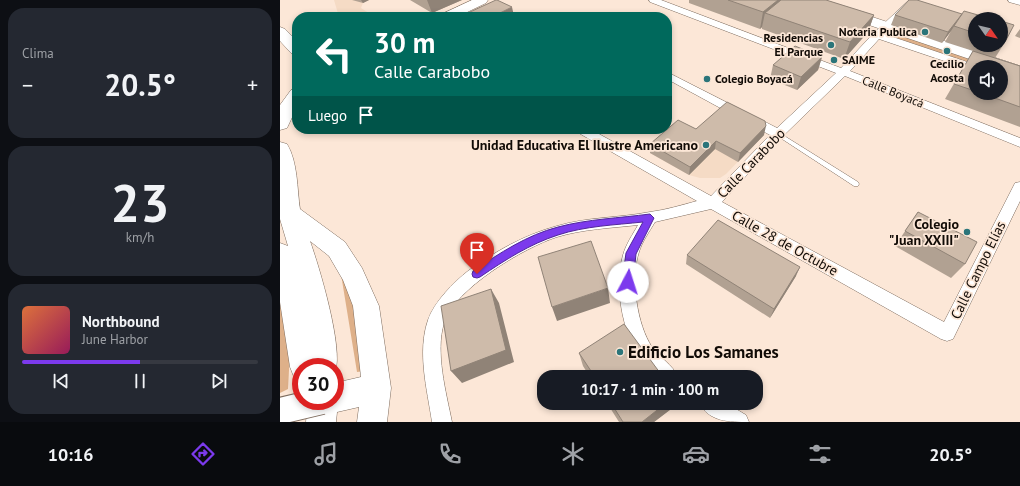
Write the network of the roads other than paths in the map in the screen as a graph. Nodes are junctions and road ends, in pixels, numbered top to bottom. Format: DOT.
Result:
graph roads {
  1 [pos="653,0"];
  2 [pos="808,0"];
  3 [pos="914,0"];
  4 [pos="1012,0"];
  5 [pos="487,2"];
  6 [pos="1020,2"];
  7 [pos="460,12"];
  8 [pos="472,12"];
  9 [pos="863,30"];
  10 [pos="881,30"];
  11 [pos="280,32"];
  12 [pos="292,53"];
  13 [pos="968,65"];
  14 [pos="1020,71"];
  15 [pos="843,72"];
  16 [pos="672,78"];
  17 [pos="292,102"];
  18 [pos="280,124"];
  19 [pos="590,134"];
  20 [pos="778,134"];
  21 [pos="1020,143"];
  22 [pos="280,149"];
  23 [pos="856,184"];
  24 [pos="1020,187"];
  25 [pos="712,203"];
  26 [pos="289,213"];
  27 [pos="650,218"];
  28 [pos="280,254"];
  29 [pos="947,333"];
  30 [pos="302,358"];
  31 [pos="323,358"];
  32 [pos="663,370"];
  33 [pos="377,388"];
  34 [pos="344,396"];
  35 [pos="292,408"];
  36 [pos="303,410"];
  37 [pos="326,410"];
  38 [pos="720,410"];
  39 [pos="280,411"];
  40 [pos="369,421"];
  41 [pos="301,422"];
  42 [pos="321,422"];
  43 [pos="442,422"];
  44 [pos="739,422"];
  1 -- 15 [label="street, Calle Boyacá"];
  2 -- 10 [label="street"];
  3 -- 10 [label="street, Calle Carabobo"];
  4 -- 6 [label="street"];
  5 -- 7 [label="street"];
  5 -- 8 [label="street"];
  9 -- 10 [label="street"];
  10 -- 13 [label="street"];
  10 -- 14 [label="street"];
  10 -- 15 [label="street, Calle Carabobo"];
  11 -- 12 [label="main road"];
  15 -- 20 [label="street, Calle Carabobo"];
  15 -- 21 [label="street, Calle Boyacá"];
  16 -- 20 [label="street"];
  17 -- 18 [label="main road"];
  19 -- 25 [label="street, Calle 28 de Octubre"];
  20 -- 23 [label="lane"];
  20 -- 25 [label="street, Calle Carabobo"];
  22 -- 26 [label="main road"];
  24 -- 29 [label="street, Calle Campo Elías"];
  25 -- 27 [label="street, Calle Carabobo"];
  25 -- 29 [label="street, Calle 28 de Octubre"];
  26 -- 31 [label="main road"];
  26 -- 33 [label="main road"];
  27 -- 32 [label="street"];
  27 -- 43 [label="street, Calle Carabobo"];
  28 -- 30 [label="main road"];
  33 -- 34 [label="main road"];
  33 -- 40 [label="main road"];
  35 -- 39 [label="main road, bridge"];
  36 -- 41 [label="main road"];
  37 -- 42 [label="main road"];
  38 -- 44 [label="street"];
}
